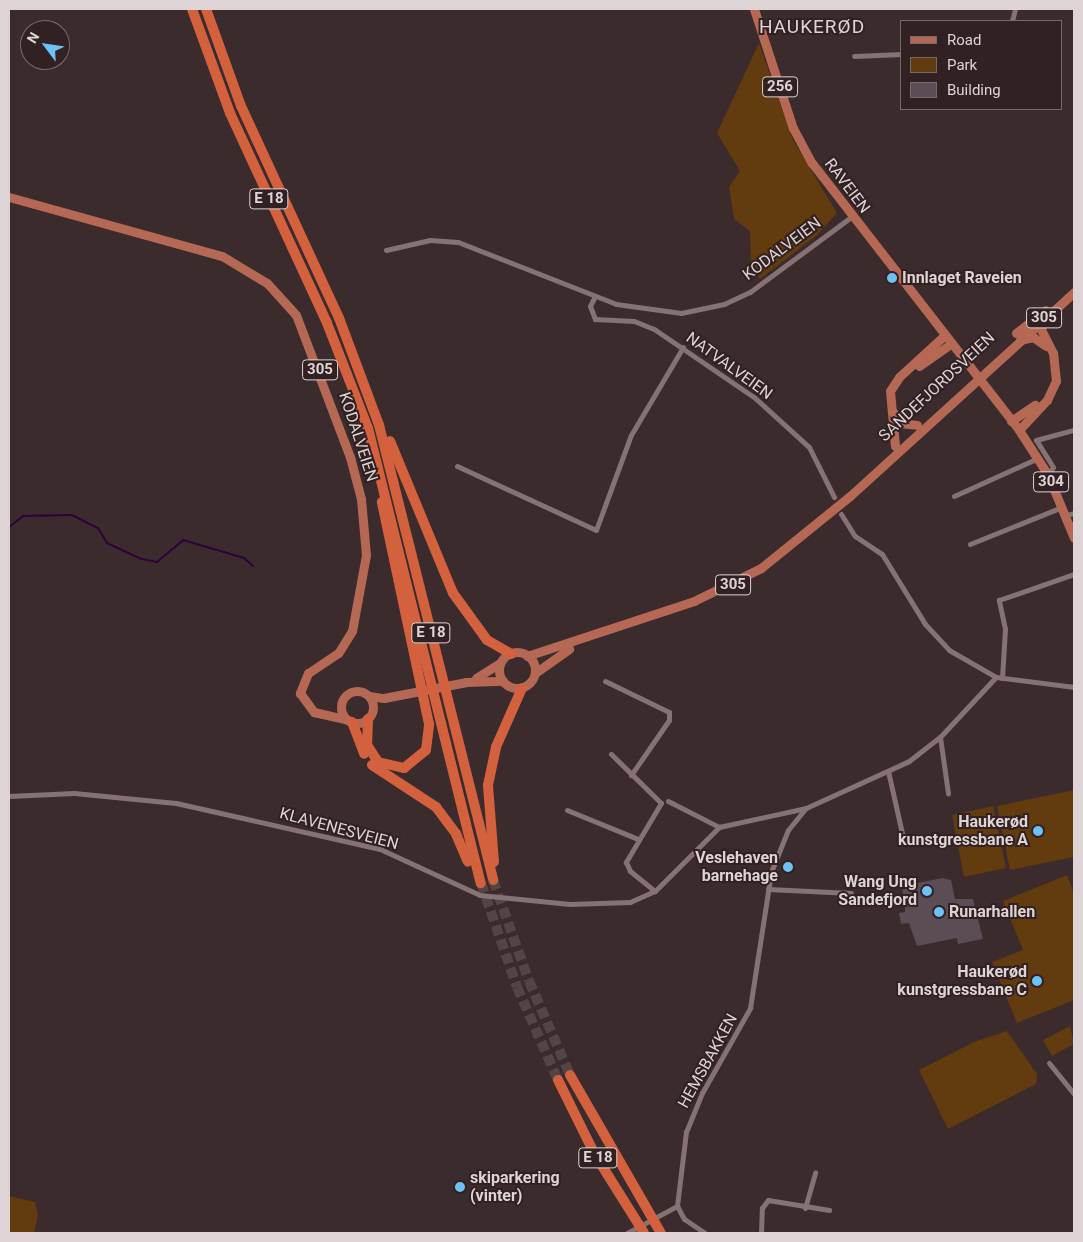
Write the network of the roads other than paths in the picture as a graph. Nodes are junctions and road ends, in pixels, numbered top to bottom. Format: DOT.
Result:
graph roads {
  1 [pos="192,9"];
  2 [pos="206,9"];
  3 [pos="754,9"];
  4 [pos="900,54"];
  5 [pos="854,56"];
  6 [pos="9,197"];
  7 [pos="851,217"];
  8 [pos="386,250"];
  9 [pos="1074,286"];
  10 [pos="1074,292"];
  11 [pos="595,296"];
  12 [pos="1048,313"];
  13 [pos="945,335"];
  14 [pos="952,343"];
  15 [pos="1013,343"];
  16 [pos="683,347"];
  17 [pos="366,386"];
  18 [pos="1012,421"];
  19 [pos="917,425"];
  20 [pos="368,428"];
  21 [pos="1019,430"];
  22 [pos="1074,430"];
  23 [pos="895,446"];
  24 [pos="1038,458"];
  25 [pos="457,466"];
  26 [pos="1048,475"];
  27 [pos="954,496"];
  28 [pos="834,497"];
  29 [pos="1068,512"];
  30 [pos="841,514"];
  31 [pos="826,516"];
  32 [pos="1074,538"];
  33 [pos="970,544"];
  34 [pos="1074,574"];
  35 [pos="624,624"];
  36 [pos="511,654"];
  37 [pos="527,656"];
  38 [pos="502,661"];
  39 [pos="535,673"];
  40 [pos="999,677"];
  41 [pos="503,681"];
  42 [pos="605,681"];
  43 [pos="466,682"];
  44 [pos="1074,687"];
  45 [pos="522,688"];
  46 [pos="412,694"];
  47 [pos="369,696"];
  48 [pos="343,699"];
  49 [pos="314,712"];
  50 [pos="370,715"];
  51 [pos="350,721"];
  52 [pos="940,737"];
  53 [pos="611,754"];
  54 [pos="888,771"];
  55 [pos="630,775"];
  56 [pos="948,793"];
  57 [pos="9,796"];
  58 [pos="668,802"];
  59 [pos="806,808"];
  60 [pos="567,810"];
  61 [pos="719,827"];
  62 [pos="638,839"];
  63 [pos="904,842"];
  64 [pos="768,889"];
  65 [pos="655,891"];
  66 [pos="851,893"];
  67 [pos="1049,1063"];
  68 [pos="570,1074"];
  69 [pos="558,1080"];
  70 [pos="1074,1094"];
  71 [pos="815,1172"];
  72 [pos="677,1206"];
  73 [pos="805,1208"];
  74 [pos="829,1210"];
  75 [pos="627,1233"];
  76 [pos="644,1233"];
  77 [pos="661,1233"];
  78 [pos="705,1233"];
  79 [pos="761,1233"];
  1 -- 20 [label="highway, E 18"];
  2 -- 17 [label="highway, E 18"];
  3 -- 7 [label="main road, RAVEIEN / 256"];
  4 -- 5 [label="street"];
  6 -- 49 [label="main road, KODALVEIEN / 305"];
  7 -- 11 [label="street, KODALVEIEN"];
  7 -- 13 [label="main road, RAVEIEN / 256"];
  8 -- 11 [label="street, KODALVEIEN"];
  9 -- 19 [label="main road, SANDEFJORDSVEIEN / 305"];
  10 -- 12 [label="main road, SANDEFJORDSVEIEN / 305"];
  11 -- 16 [label="street, NATVALVEIEN"];
  12 -- 15 [label="main road, SANDEFJORDSVEIEN / 305"];
  12 -- 21 [label="main road, 305"];
  13 -- 14 [label="main road, RAVEIEN"];
  13 -- 23 [label="main road"];
  14 -- 18 [label="main road, RAVEIEN"];
  14 -- 19 [label="main road"];
  15 -- 18 [label="main road, 305"];
  15 -- 31 [label="main road, SANDEFJORDSVEIEN / 305"];
  16 -- 25 [label="street"];
  16 -- 28 [label="street, NATVALVEIEN"];
  17 -- 36 [label="highway"];
  17 -- 45 [label="highway, E 18"];
  18 -- 21 [label="main road"];
  19 -- 23 [label="main road, SANDEFJORDSVEIEN / 305"];
  20 -- 50 [label="highway, E 18"];
  20 -- 51 [label="highway, E 18"];
  21 -- 24 [label="main road, 304"];
  22 -- 26 [label="street"];
  23 -- 31 [label="main road, SANDEFJORDSVEIEN / 305"];
  24 -- 26 [label="main road, 304"];
  24 -- 27 [label="street"];
  26 -- 29 [label="main road, 304"];
  29 -- 32 [label="main road, 304"];
  29 -- 33 [label="street"];
  30 -- 40 [label="street"];
  31 -- 35 [label="main road, SANDEFJORDSVEIEN / 305"];
  34 -- 40 [label="street"];
  35 -- 37 [label="main road, SANDEFJORDSVEIEN / 305"];
  35 -- 39 [label="main road, SANDEFJORDSVEIEN / 305"];
  36 -- 37 [label="main road, 305"];
  36 -- 38 [label="main road"];
  37 -- 39 [label="main road"];
  38 -- 41 [label="main road"];
  38 -- 43 [label="main road"];
  39 -- 45 [label="main road, 305"];
  40 -- 44 [label="street"];
  40 -- 52 [label="street"];
  41 -- 43 [label="main road"];
  41 -- 45 [label="main road"];
  42 -- 55 [label="street"];
  43 -- 46 [label="main road"];
  46 -- 47 [label="main road"];
  46 -- 50 [label="main road"];
  47 -- 48 [label="main road"];
  47 -- 50 [label="main road"];
  48 -- 49 [label="main road"];
  48 -- 51 [label="main road"];
  49 -- 51 [label="main road"];
  50 -- 51 [label="main road"];
  52 -- 54 [label="street"];
  52 -- 56 [label="street"];
  53 -- 55 [label="street"];
  54 -- 59 [label="street"];
  54 -- 63 [label="street"];
  55 -- 62 [label="street"];
  57 -- 65 [label="street, KLAVENESVEIEN"];
  58 -- 61 [label="street"];
  59 -- 61 [label="street"];
  59 -- 64 [label="street, HEMSBAKKEN"];
  60 -- 62 [label="street"];
  61 -- 65 [label="street, KLAVENESVEIEN"];
  62 -- 65 [label="street"];
  64 -- 66 [label="street"];
  64 -- 72 [label="street, HEMSBAKKEN"];
  67 -- 70 [label="street"];
  68 -- 77 [label="highway, E 18"];
  69 -- 76 [label="highway, E 18"];
  71 -- 73 [label="street"];
  72 -- 75 [label="street"];
  72 -- 78 [label="street"];
  73 -- 74 [label="street"];
  73 -- 79 [label="street"];
}
